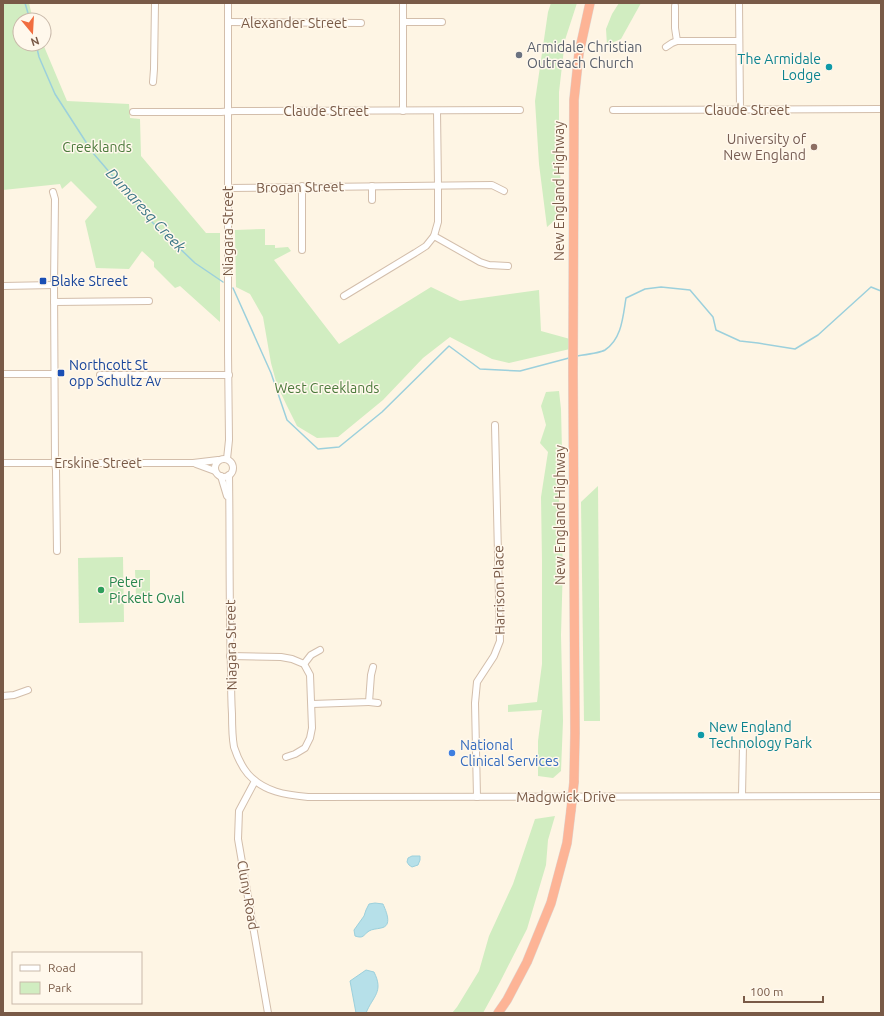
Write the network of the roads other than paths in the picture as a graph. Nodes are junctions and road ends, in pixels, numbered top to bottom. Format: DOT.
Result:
graph roads {
  1 [pos="155,3"];
  2 [pos="228,3"];
  3 [pos="403,3"];
  4 [pos="590,3"];
  5 [pos="739,3"];
  6 [pos="675,6"];
  7 [pos="228,22"];
  8 [pos="403,22"];
  9 [pos="442,22"];
  10 [pos="361,23"];
  11 [pos="677,40"];
  12 [pos="739,41"];
  13 [pos="666,47"];
  14 [pos="153,82"];
  15 [pos="881,109"];
  16 [pos="437,110"];
  17 [pos="520,110"];
  18 [pos="613,110"];
  19 [pos="740,110"];
  20 [pos="404,111"];
  21 [pos="132,112"];
  22 [pos="228,112"];
  23 [pos="302,186"];
  24 [pos="372,186"];
  25 [pos="438,186"];
  26 [pos="228,188"];
  27 [pos="504,191"];
  28 [pos="53,192"];
  29 [pos="372,200"];
  30 [pos="434,236"];
  31 [pos="302,250"];
  32 [pos="508,266"];
  33 [pos="54,285"];
  34 [pos="3,286"];
  35 [pos="344,296"];
  36 [pos="149,301"];
  37 [pos="54,302"];
  38 [pos="3,374"];
  39 [pos="55,374"];
  40 [pos="100,374"];
  41 [pos="229,375"];
  42 [pos="496,425"];
  43 [pos="227,459"];
  44 [pos="218,460"];
  45 [pos="3,463"];
  46 [pos="55,463"];
  47 [pos="193,463"];
  48 [pos="215,471"];
  49 [pos="229,475"];
  50 [pos="221,476"];
  51 [pos="230,502"];
  52 [pos="56,551"];
  53 [pos="320,650"];
  54 [pos="230,656"];
  55 [pos="304,664"];
  56 [pos="373,667"];
  57 [pos="28,690"];
  58 [pos="3,696"];
  59 [pos="369,702"];
  60 [pos="378,703"];
  61 [pos="312,704"];
  62 [pos="742,745"];
  63 [pos="286,757"];
  64 [pos="255,781"];
  65 [pos="742,796"];
  66 [pos="881,796"];
  67 [pos="477,797"];
  68 [pos="268,1013"];
  69 [pos="498,1013"];
  1 -- 14 [label="street"];
  2 -- 7 [label="street, Niagara Street"];
  3 -- 8 [label="street"];
  4 -- 69 [label="highway, New England Highway, bridge"];
  5 -- 12 [label="street"];
  6 -- 11 [label="street"];
  7 -- 10 [label="street, Alexander Street"];
  7 -- 22 [label="street, Niagara Street"];
  8 -- 9 [label="street"];
  8 -- 20 [label="street"];
  11 -- 12 [label="street"];
  11 -- 13 [label="street"];
  12 -- 19 [label="street"];
  15 -- 19 [label="street, Claude Street"];
  16 -- 17 [label="street, Claude Street"];
  16 -- 20 [label="street, Claude Street"];
  16 -- 25 [label="street"];
  18 -- 19 [label="street, Claude Street"];
  20 -- 22 [label="street, Claude Street"];
  21 -- 22 [label="street, Claude Street"];
  22 -- 26 [label="street, Niagara Street"];
  23 -- 24 [label="street, Brogan Street"];
  23 -- 26 [label="street, Brogan Street"];
  23 -- 31 [label="street"];
  24 -- 25 [label="street, Brogan Street"];
  24 -- 29 [label="street"];
  25 -- 27 [label="street, Brogan Street"];
  25 -- 30 [label="street"];
  26 -- 41 [label="street, Niagara Street"];
  28 -- 33 [label="street"];
  30 -- 32 [label="street"];
  30 -- 35 [label="street"];
  33 -- 34 [label="street"];
  33 -- 37 [label="street"];
  36 -- 37 [label="street"];
  37 -- 39 [label="street"];
  38 -- 39 [label="street"];
  39 -- 46 [label="street"];
  40 -- 41 [label="street"];
  41 -- 43 [label="street, Niagara Street"];
  42 -- 67 [label="street, Harrison Place"];
  43 -- 44 [label="street"];
  43 -- 49 [label="street"];
  44 -- 47 [label="street, Erskine Street"];
  44 -- 48 [label="street"];
  45 -- 46 [label="street, Erskine Street"];
  46 -- 47 [label="street, Erskine Street"];
  46 -- 52 [label="street"];
  47 -- 48 [label="street, Erskine Street"];
  48 -- 50 [label="street"];
  49 -- 50 [label="street"];
  49 -- 51 [label="street, Niagara Street"];
  50 -- 51 [label="street, Niagara Street"];
  51 -- 54 [label="street, Niagara Street"];
  53 -- 55 [label="street"];
  54 -- 55 [label="street"];
  54 -- 64 [label="street, Niagara Street"];
  55 -- 61 [label="street"];
  56 -- 59 [label="street"];
  57 -- 58 [label="street"];
  59 -- 60 [label="street"];
  59 -- 61 [label="street"];
  61 -- 63 [label="street"];
  62 -- 65 [label="street"];
  64 -- 67 [label="street, Madgwick Drive"];
  64 -- 68 [label="street, Cluny Road"];
  65 -- 66 [label="street, Madgwick Drive"];
  65 -- 67 [label="street, Madgwick Drive"];
}
